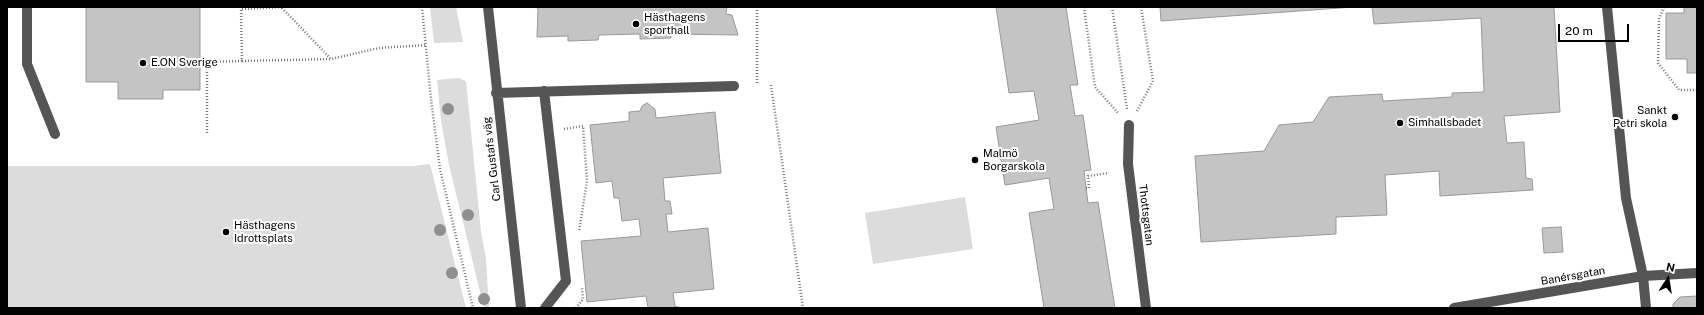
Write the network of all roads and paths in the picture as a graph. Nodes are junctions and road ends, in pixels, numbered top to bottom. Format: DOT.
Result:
graph roads {
  1 [pos="27,7"];
  2 [pos="283,7"];
  3 [pos="422,7"];
  4 [pos="488,7"];
  5 [pos="757,7"];
  6 [pos="1084,7"];
  7 [pos="1112,7"];
  8 [pos="1141,7"];
  9 [pos="1607,7"];
  10 [pos="1664,7"];
  11 [pos="426,45"];
  12 [pos="332,59"];
  13 [pos="242,61"];
  14 [pos="757,85"];
  15 [pos="771,85"];
  16 [pos="734,86"];
  17 [pos="1697,90"];
  18 [pos="544,91"];
  19 [pos="496,92"];
  20 [pos="1129,125"];
  21 [pos="548,131"];
  22 [pos="207,133"];
  23 [pos="55,134"];
  24 [pos="1109,173"];
  25 [pos="1086,188"];
  26 [pos="578,236"];
  27 [pos="1697,273"];
  28 [pos="1643,276"];
  29 [pos="581,283"];
  30 [pos="473,308"];
  31 [pos="521,308"];
  32 [pos="545,308"];
  33 [pos="576,308"];
  34 [pos="802,308"];
  35 [pos="1146,308"];
  36 [pos="1454,308"];
  37 [pos="1646,308"];
  1 -- 23 [label="street"];
  2 -- 12 [label="path"];
  2 -- 13 [label="path"];
  3 -- 11 [label="path"];
  4 -- 19 [label="street, Carl Gustafs väg"];
  5 -- 14 [label="path"];
  6 -- 20 [label="path"];
  7 -- 20 [label="path"];
  8 -- 20 [label="path"];
  9 -- 28 [label="street"];
  10 -- 17 [label="path"];
  11 -- 12 [label="path"];
  11 -- 30 [label="path"];
  12 -- 13 [label="path"];
  13 -- 22 [label="path"];
  15 -- 34 [label="path"];
  16 -- 18 [label="street"];
  18 -- 19 [label="street"];
  18 -- 21 [label="street"];
  19 -- 31 [label="street, Carl Gustafs väg"];
  20 -- 35 [label="street, Thottsgatan"];
  21 -- 26 [label="path"];
  21 -- 32 [label="street"];
  24 -- 25 [label="path"];
  27 -- 28 [label="street, Banérsgatan"];
  28 -- 36 [label="street, Banérsgatan"];
  28 -- 37 [label="street"];
  29 -- 33 [label="path"];
}
